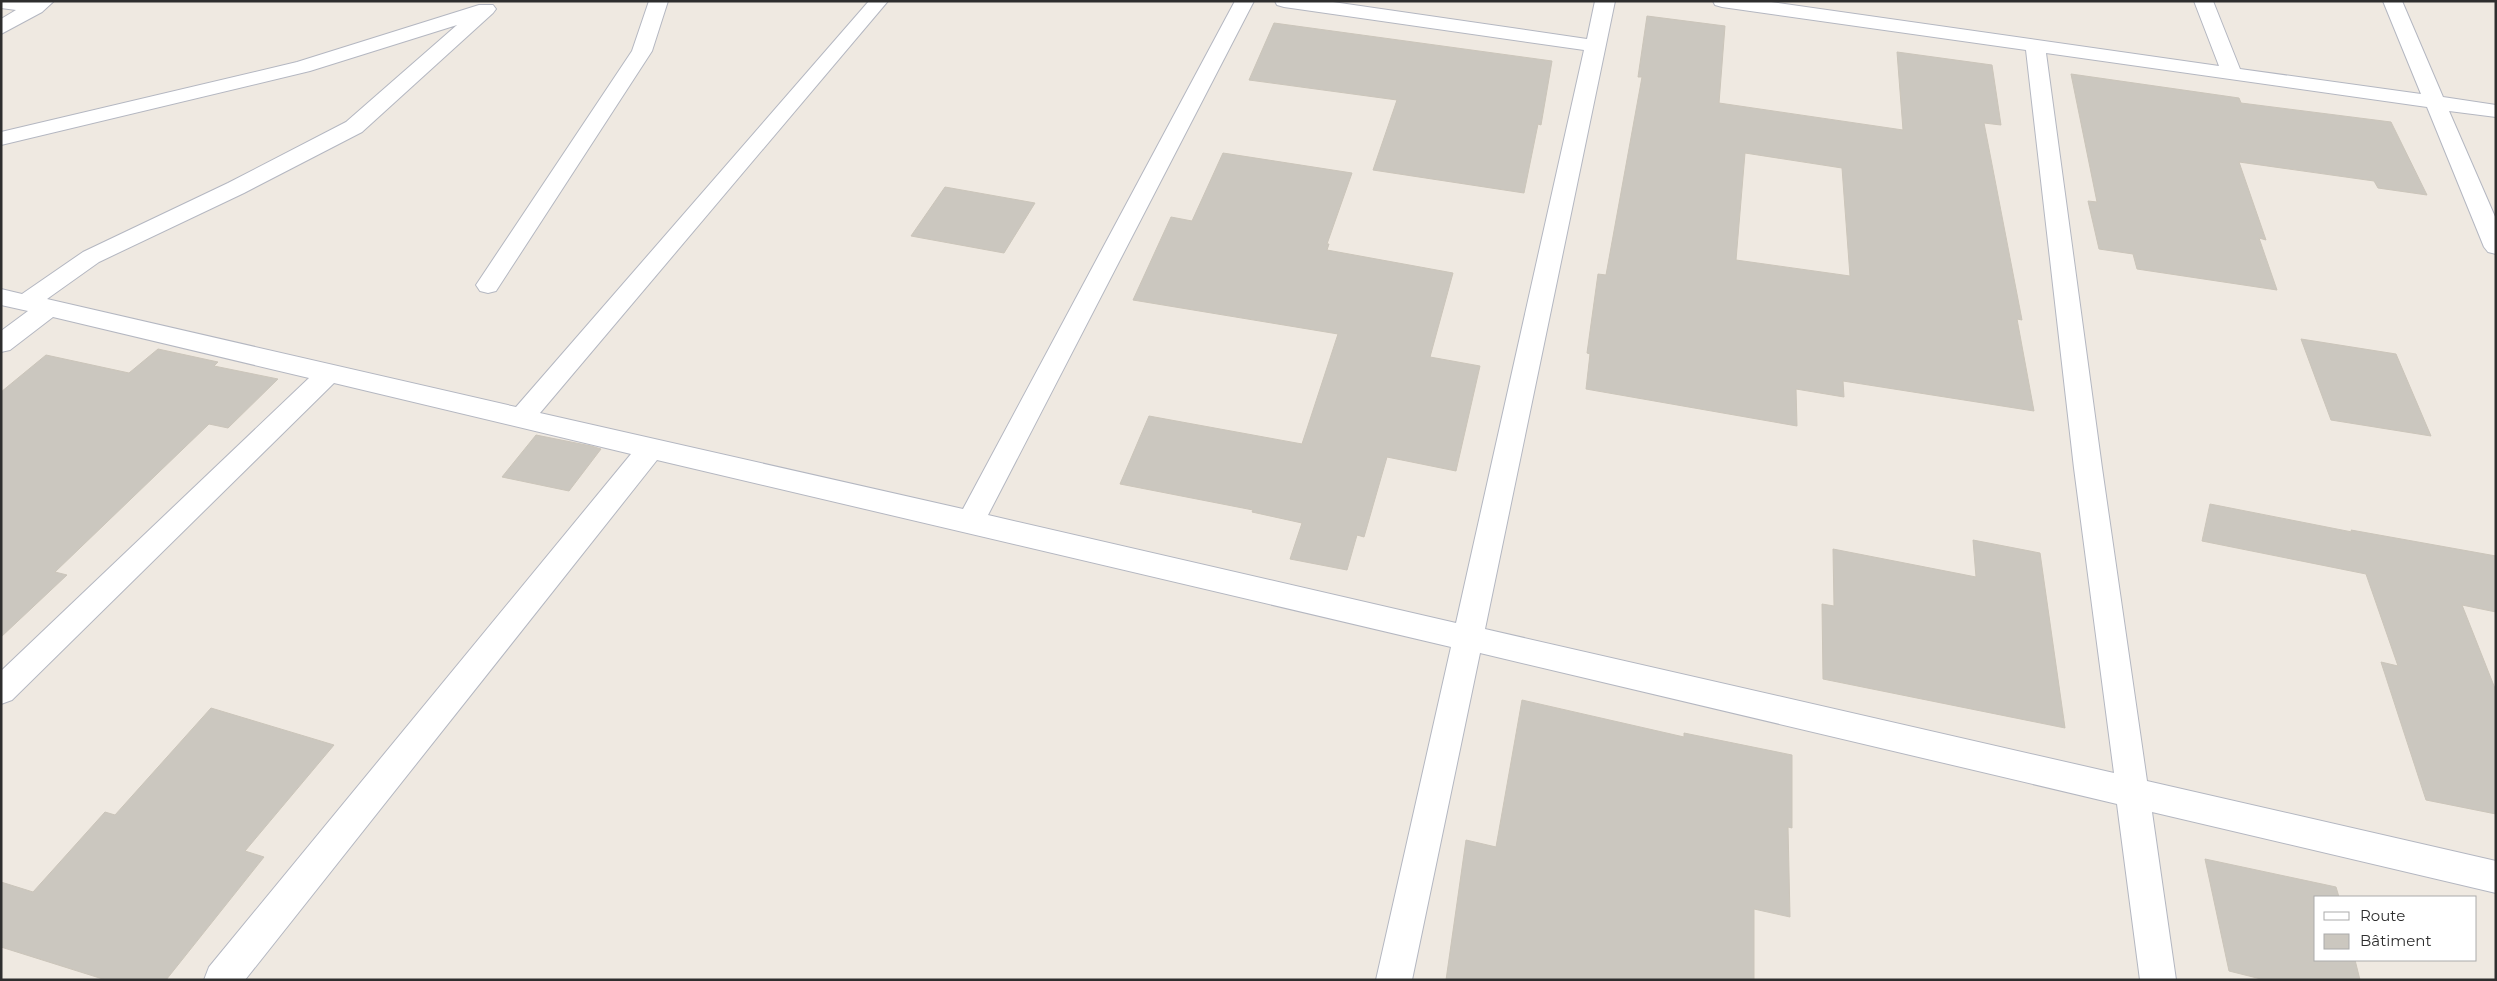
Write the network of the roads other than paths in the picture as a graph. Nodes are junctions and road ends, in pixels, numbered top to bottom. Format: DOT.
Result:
graph roads {
  1 [pos="659,1"];
  2 [pos="879,1"];
  3 [pos="1245,1"];
  4 [pos="1284,1"];
  5 [pos="1605,1"];
  6 [pos="1722,1"];
  7 [pos="2203,1"];
  8 [pos="2392,1"];
  9 [pos="1,2"];
  10 [pos="40,4"];
  11 [pos="492,5"];
  12 [pos="1,28"];
  13 [pos="2035,45"];
  14 [pos="1595,46"];
  15 [pos="2232,73"];
  16 [pos="2434,103"];
  17 [pos="2496,111"];
  18 [pos="1,138"];
  19 [pos="2496,247"];
  20 [pos="488,285"];
  21 [pos="25,303"];
  22 [pos="1,344"];
  23 [pos="329,373"];
  24 [pos="522,418"];
  25 [pos="651,448"];
  26 [pos="970,522"];
  27 [pos="1468,638"];
  28 [pos="1,691"];
  29 [pos="2131,792"];
  30 [pos="2496,877"];
  31 [pos="222,980"];
  32 [pos="1394,980"];
  33 [pos="2158,980"];
  1 -- 20 [label="street"];
  2 -- 24 [label="street"];
  3 -- 26 [label="street"];
  4 -- 14 [label="street"];
  5 -- 14 [label="street"];
  6 -- 13 [label="street"];
  7 -- 15 [label="street"];
  8 -- 16 [label="street"];
  9 -- 10 [label="street"];
  10 -- 12 [label="street"];
  11 -- 18 [label="street"];
  11 -- 21 [label="street"];
  13 -- 15 [label="street"];
  13 -- 29 [label="street"];
  14 -- 27 [label="street"];
  15 -- 16 [label="street"];
  16 -- 17 [label="street"];
  16 -- 19 [label="street"];
  21 -- 22 [label="street"];
  21 -- 23 [label="street"];
  23 -- 24 [label="street"];
  23 -- 28 [label="street"];
  24 -- 25 [label="street"];
  25 -- 26 [label="street"];
  25 -- 31 [label="street"];
  26 -- 27 [label="street"];
  27 -- 29 [label="street"];
  27 -- 32 [label="street"];
  29 -- 30 [label="street"];
  29 -- 33 [label="street"];
}
